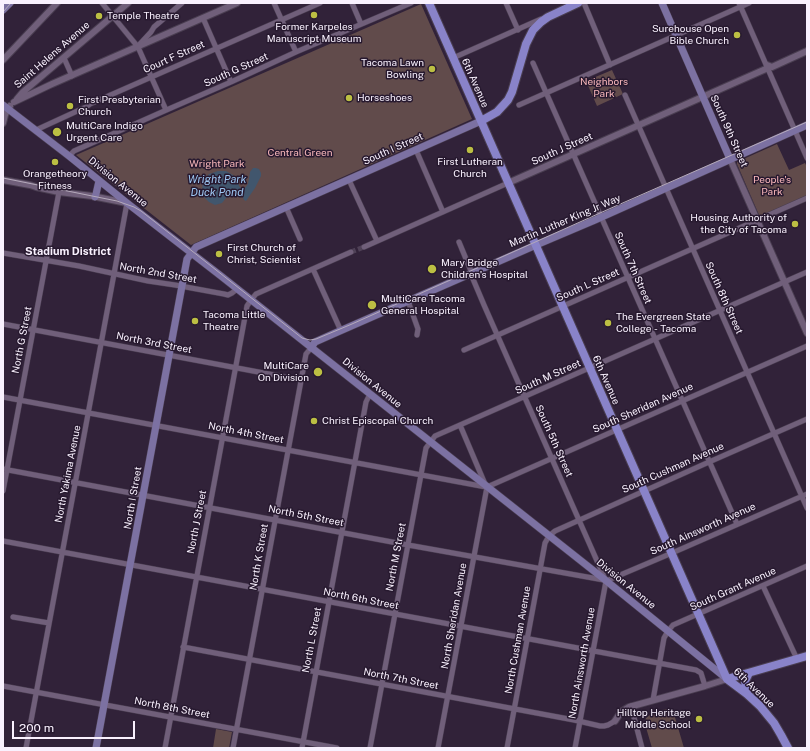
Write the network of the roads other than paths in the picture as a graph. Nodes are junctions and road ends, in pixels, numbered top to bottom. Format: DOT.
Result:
graph roads {
  1 [pos="10,3"];
  2 [pos="57,3"];
  3 [pos="102,3"];
  4 [pos="128,3"];
  5 [pos="182,3"];
  6 [pos="236,3"];
  7 [pos="274,3"];
  8 [pos="320,3"];
  9 [pos="352,3"];
  10 [pos="411,3"];
  11 [pos="429,3"];
  12 [pos="506,3"];
  13 [pos="578,3"];
  14 [pos="584,3"];
  15 [pos="662,3"];
  16 [pos="749,3"];
  17 [pos="740,5"];
  18 [pos="3,10"];
  19 [pos="553,14"];
  20 [pos="112,16"];
  21 [pos="203,18"];
  22 [pos="281,20"];
  23 [pos="361,24"];
  24 [pos="518,30"];
  25 [pos="676,35"];
  26 [pos="138,47"];
  27 [pos="216,48"];
  28 [pos="807,51"];
  29 [pos="296,52"];
  30 [pos="64,58"];
  31 [pos="454,58"];
  32 [pos="3,60"];
  33 [pos="533,63"];
  34 [pos="610,65"];
  35 [pos="769,68"];
  36 [pos="72,76"];
  37 [pos="151,77"];
  38 [pos="231,82"];
  39 [pos="52,84"];
  40 [pos="32,85"];
  41 [pos="546,92"];
  42 [pos="625,95"];
  43 [pos="703,97"];
  44 [pos="14,102"];
  45 [pos="519,105"];
  46 [pos="6,107"];
  47 [pos="166,110"];
  48 [pos="481,121"];
  49 [pos="3,123"];
  50 [pos="807,125"];
  51 [pos="638,126"];
  52 [pos="36,130"];
  53 [pos="795,130"];
  54 [pos="416,150"];
  55 [pos="573,155"];
  56 [pos="69,156"];
  57 [pos="807,158"];
  58 [pos="730,159"];
  59 [pos="3,180"];
  60 [pos="349,180"];
  61 [pos="99,181"];
  62 [pos="508,183"];
  63 [pos="30,185"];
  64 [pos="665,188"];
  65 [pos="59,192"];
  66 [pos="68,192"];
  67 [pos="95,197"];
  68 [pos="807,198"];
  69 [pos="127,203"];
  70 [pos="286,207"];
  71 [pos="443,212"];
  72 [pos="601,217"];
  73 [pos="757,220"];
  74 [pos="300,239"];
  75 [pos="377,241"];
  76 [pos="459,242"];
  77 [pos="536,245"];
  78 [pos="364,247"];
  79 [pos="692,249"];
  80 [pos="3,252"];
  81 [pos="351,252"];
  82 [pos="191,253"];
  83 [pos="46,260"];
  84 [pos="314,269"];
  85 [pos="807,272"];
  86 [pos="472,273"];
  87 [pos="114,274"];
  88 [pos="627,278"];
  89 [pos="784,282"];
  90 [pos="182,286"];
  91 [pos="237,289"];
  92 [pos="251,300"];
  93 [pos="408,301"];
  94 [pos="562,306"];
  95 [pos="720,311"];
  96 [pos="3,324"];
  97 [pos="33,330"];
  98 [pos="341,331"];
  99 [pos="807,333"];
  100 [pos="417,334"];
  101 [pos="498,335"];
  102 [pos="655,339"];
  103 [pos="101,342"];
  104 [pos="807,346"];
  105 [pos="310,348"];
  106 [pos="464,350"];
  107 [pos="169,356"];
  108 [pos="235,368"];
  109 [pos="590,368"];
  110 [pos="747,372"];
  111 [pos="301,380"];
  112 [pos="370,394"];
  113 [pos="3,397"];
  114 [pos="525,397"];
  115 [pos="20,400"];
  116 [pos="682,401"];
  117 [pos="88,413"];
  118 [pos="807,419"];
  119 [pos="156,425"];
  120 [pos="460,426"];
  121 [pos="616,429"];
  122 [pos="774,434"];
  123 [pos="222,438"];
  124 [pos="430,442"];
  125 [pos="288,450"];
  126 [pos="552,458"];
  127 [pos="355,462"];
  128 [pos="709,462"];
  129 [pos="5,469"];
  130 [pos="421,475"];
  131 [pos="75,482"];
  132 [pos="487,487"];
  133 [pos="3,491"];
  134 [pos="644,491"];
  135 [pos="143,495"];
  136 [pos="804,495"];
  137 [pos="209,507"];
  138 [pos="807,508"];
  139 [pos="275,520"];
  140 [pos="579,520"];
  141 [pos="737,524"];
  142 [pos="342,532"];
  143 [pos="549,536"];
  144 [pos="3,541"];
  145 [pos="408,545"];
  146 [pos="62,552"];
  147 [pos="672,553"];
  148 [pos="474,557"];
  149 [pos="130,565"];
  150 [pos="807,566"];
  151 [pos="540,569"];
  152 [pos="196,577"];
  153 [pos="606,581"];
  154 [pos="763,586"];
  155 [pos="263,590"];
  156 [pos="329,602"];
  157 [pos="395,614"];
  158 [pos="698,614"];
  159 [pos="13,617"];
  160 [pos="49,622"];
  161 [pos="461,627"];
  162 [pos="668,631"];
  163 [pos="527,639"];
  164 [pos="184,647"];
  165 [pos="593,651"];
  166 [pos="807,656"];
  167 [pos="797,659"];
  168 [pos="250,660"];
  169 [pos="660,663"];
  170 [pos="316,672"];
  171 [pos="749,673"];
  172 [pos="727,679"];
  173 [pos="382,684"];
  174 [pos="3,686"];
  175 [pos="705,686"];
  176 [pos="36,692"];
  177 [pos="747,694"];
  178 [pos="448,696"];
  179 [pos="653,700"];
  180 [pos="104,704"];
  181 [pos="631,706"];
  182 [pos="514,709"];
  183 [pos="170,717"];
  184 [pos="580,721"];
  185 [pos="615,721"];
  186 [pos="236,729"];
  187 [pos="303,742"];
  188 [pos="26,748"];
  189 [pos="96,748"];
  190 [pos="165,748"];
  191 [pos="233,748"];
  192 [pos="302,748"];
  193 [pos="337,748"];
  194 [pos="370,748"];
  195 [pos="438,748"];
  196 [pos="507,748"];
  197 [pos="575,748"];
  198 [pos="642,748"];
  199 [pos="788,748"];
  1 -- 18 [label="main road"];
  2 -- 32 [label="street"];
  3 -- 20 [label="street"];
  4 -- 20 [label="street, Saint Helens Avenue"];
  5 -- 26 [label="street"];
  6 -- 21 [label="street"];
  7 -- 22 [label="street"];
  8 -- 22 [label="street, Court F Street"];
  9 -- 23 [label="street"];
  10 -- 23 [label="street, South G Street"];
  11 -- 31 [label="main road, 6th Avenue"];
  12 -- 24 [label="street"];
  13 -- 19 [label="main road, South I Street"];
  14 -- 34 [label="street"];
  15 -- 25 [label="main road, South 9th Street"];
  16 -- 17 [label="street"];
  17 -- 25 [label="street"];
  17 -- 35 [label="street"];
  19 -- 24 [label="street"];
  19 -- 48 [label="main road, South I Street"];
  20 -- 26 [label="street"];
  20 -- 30 [label="street, Saint Helens Avenue"];
  21 -- 26 [label="street"];
  21 -- 27 [label="street"];
  22 -- 27 [label="street, Court F Street"];
  22 -- 29 [label="street"];
  23 -- 29 [label="street, South G Street"];
  24 -- 31 [label="street"];
  25 -- 34 [label="street"];
  25 -- 43 [label="main road, South 9th Street"];
  26 -- 36 [label="street"];
  26 -- 37 [label="street"];
  27 -- 37 [label="street, Court F Street"];
  27 -- 38 [label="street"];
  28 -- 35 [label="street, South J Street"];
  29 -- 38 [label="street, South G Street"];
  30 -- 36 [label="street"];
  30 -- 40 [label="street, Saint Helens Avenue"];
  31 -- 48 [label="main road, 6th Avenue"];
  33 -- 41 [label="street, South 7th Street"];
  34 -- 41 [label="street"];
  35 -- 43 [label="street, South J Street"];
  35 -- 53 [label="street"];
  36 -- 39 [label="street"];
  37 -- 47 [label="street"];
  37 -- 52 [label="street, Court F Street"];
  38 -- 47 [label="street, South G Street"];
  39 -- 40 [label="street"];
  39 -- 44 [label="street"];
  40 -- 44 [label="street, Saint Helens Avenue"];
  41 -- 45 [label="street"];
  41 -- 55 [label="street, South 7th Street"];
  42 -- 51 [label="street, South 8th Street"];
  43 -- 51 [label="street, South J Street"];
  43 -- 58 [label="main road, South 9th Street"];
  44 -- 46 [label="street, Saint Helens Avenue"];
  46 -- 49 [label="street"];
  46 -- 52 [label="main road, Division Avenue"];
  47 -- 56 [label="street, South G Street"];
  48 -- 54 [label="main road, South I Street"];
  48 -- 62 [label="main road, 6th Avenue"];
  50 -- 53 [label="main road, Martin Luther King Jr Way"];
  51 -- 55 [label="street, South J Street"];
  51 -- 64 [label="street, South 8th Street"];
  52 -- 56 [label="main road, Division Avenue"];
  53 -- 57 [label="street"];
  53 -- 58 [label="main road, Martin Luther King Jr Way"];
  54 -- 60 [label="main road, South I Street"];
  54 -- 71 [label="street"];
  55 -- 62 [label="street, South J Street"];
  55 -- 72 [label="street, South 7th Street"];
  56 -- 61 [label="main road, Division Avenue"];
  58 -- 64 [label="main road, Martin Luther King Jr Way"];
  58 -- 73 [label="street, South 9th Street"];
  59 -- 63 [label="street"];
  60 -- 70 [label="main road, South I Street"];
  60 -- 75 [label="street"];
  61 -- 67 [label="main road"];
  61 -- 69 [label="main road, Division Avenue"];
  62 -- 71 [label="street, South J Street"];
  62 -- 77 [label="main road, 6th Avenue"];
  63 -- 65 [label="street"];
  63 -- 66 [label="street"];
  64 -- 72 [label="main road, Martin Luther King Jr Way"];
  64 -- 79 [label="street, South 8th Street"];
  65 -- 66 [label="street"];
  65 -- 83 [label="street, North G Street"];
  66 -- 67 [label="street"];
  67 -- 69 [label="street"];
  68 -- 73 [label="street, South L Street"];
  69 -- 82 [label="main road, Division Avenue"];
  69 -- 87 [label="street, North Yakima Avenue"];
  70 -- 74 [label="street"];
  70 -- 82 [label="main road, South I Street"];
  71 -- 75 [label="street, South J Street"];
  72 -- 77 [label="main road, Martin Luther King Jr Way"];
  72 -- 88 [label="street, South 7th Street"];
  73 -- 79 [label="street, South L Street"];
  73 -- 89 [label="street, South 9th Street"];
  75 -- 78 [label="street, South J Street"];
  76 -- 86 [label="street, South 5th Street"];
  77 -- 86 [label="main road, Martin Luther King Jr Way"];
  77 -- 94 [label="main road, 6th Avenue"];
  79 -- 88 [label="street, South L Street"];
  79 -- 95 [label="street, South 8th Street"];
  80 -- 83 [label="street, North 2nd Street"];
  81 -- 84 [label="street"];
  82 -- 90 [label="main road, North I Street"];
  82 -- 91 [label="main road, Division Avenue"];
  83 -- 87 [label="street, North 2nd Street"];
  83 -- 97 [label="street, North G Street"];
  84 -- 92 [label="street"];
  84 -- 98 [label="street"];
  85 -- 89 [label="street, South M Street"];
  86 -- 93 [label="main road, Martin Luther King Jr Way"];
  86 -- 101 [label="street, South 5th Street"];
  87 -- 90 [label="street, North 2nd Street"];
  87 -- 103 [label="street, North Yakima Avenue"];
  88 -- 94 [label="street, South L Street"];
  88 -- 102 [label="street, South 7th Street"];
  89 -- 95 [label="street, South M Street"];
  89 -- 99 [label="street, South 9th Street"];
  90 -- 91 [label="street, North 2nd Street"];
  90 -- 107 [label="main road, North I Street"];
  91 -- 92 [label="main road, Division Avenue"];
  92 -- 105 [label="main road, Division Avenue"];
  92 -- 108 [label="street, North J Street"];
  93 -- 98 [label="main road, Martin Luther King Jr Way"];
  93 -- 100 [label="street"];
  94 -- 101 [label="street, South L Street"];
  94 -- 109 [label="main road, 6th Avenue"];
  95 -- 102 [label="street, South M Street"];
  95 -- 110 [label="street, South 8th Street"];
  96 -- 97 [label="street, North 3rd Street"];
  97 -- 103 [label="street, North 3rd Street"];
  97 -- 115 [label="street, North G Street"];
  98 -- 105 [label="main road, Martin Luther King Jr Way"];
  101 -- 106 [label="street, South L Street"];
  101 -- 114 [label="street, South 5th Street"];
  102 -- 109 [label="street, South M Street"];
  102 -- 116 [label="street, South 7th Street"];
  103 -- 107 [label="street, North 3rd Street"];
  103 -- 117 [label="street, North Yakima Avenue"];
  104 -- 110 [label="street, South Sheridan Avenue"];
  105 -- 111 [label="street, North K Street"];
  105 -- 112 [label="main road, Division Avenue"];
  107 -- 108 [label="street, North 3rd Street"];
  107 -- 119 [label="main road, North I Street"];
  108 -- 111 [label="street, North 3rd Street"];
  108 -- 123 [label="street, North J Street"];
  109 -- 114 [label="street, South M Street"];
  109 -- 121 [label="main road, 6th Avenue"];
  110 -- 116 [label="street, South Sheridan Avenue"];
  110 -- 122 [label="street, South 8th Street"];
  111 -- 125 [label="street, North K Street"];
  112 -- 124 [label="main road, Division Avenue"];
  112 -- 127 [label="street, North L Street"];
  113 -- 115 [label="street, North 4th Street"];
  114 -- 120 [label="street, South M Street"];
  114 -- 126 [label="street, South 5th Street"];
  115 -- 117 [label="street, North 4th Street"];
  115 -- 129 [label="street, North G Street"];
  116 -- 121 [label="street, South Sheridan Avenue"];
  116 -- 128 [label="street, South 7th Street"];
  117 -- 119 [label="street, North 4th Street"];
  117 -- 131 [label="street, North Yakima Avenue"];
  118 -- 122 [label="street, South Cushman Avenue"];
  119 -- 123 [label="street, North 4th Street"];
  119 -- 135 [label="main road, North I Street"];
  120 -- 124 [label="street, South M Street"];
  120 -- 132 [label="street"];
  121 -- 126 [label="street, South Sheridan Avenue"];
  121 -- 134 [label="main road, 6th Avenue"];
  122 -- 128 [label="street, South Cushman Avenue"];
  122 -- 136 [label="street, South 8th Street"];
  123 -- 125 [label="street, North 4th Street"];
  123 -- 137 [label="street, North J Street"];
  124 -- 130 [label="street, North M Street"];
  124 -- 132 [label="main road, Division Avenue"];
  125 -- 127 [label="street, North 4th Street"];
  125 -- 139 [label="street, North K Street"];
  126 -- 132 [label="street, South Sheridan Avenue"];
  126 -- 140 [label="street, South 5th Street"];
  127 -- 130 [label="street, North 4th Street"];
  127 -- 142 [label="street, North L Street"];
  128 -- 134 [label="street, South Cushman Avenue"];
  128 -- 141 [label="street, South 7th Street"];
  129 -- 131 [label="street, North 5th Street"];
  129 -- 133 [label="street, North G Street"];
  130 -- 132 [label="street, North 4th Street"];
  130 -- 145 [label="street, North M Street"];
  131 -- 135 [label="street, North 5th Street"];
  131 -- 146 [label="street, North Yakima Avenue"];
  132 -- 143 [label="main road, Division Avenue"];
  132 -- 148 [label="street, North Sheridan Avenue"];
  134 -- 140 [label="street, South Cushman Avenue"];
  134 -- 147 [label="main road, 6th Avenue"];
  135 -- 137 [label="street, North 5th Street"];
  135 -- 149 [label="main road, North I Street"];
  136 -- 138 [label="street, South 8th Street"];
  136 -- 141 [label="street, South Ainsworth Avenue"];
  137 -- 139 [label="street, North 5th Street"];
  137 -- 152 [label="street, North J Street"];
  139 -- 142 [label="street, North 5th Street"];
  139 -- 155 [label="street, North K Street"];
  140 -- 143 [label="street, South Cushman Avenue"];
  140 -- 153 [label="street, South 5th Street"];
  141 -- 147 [label="street, South Ainsworth Avenue"];
  142 -- 145 [label="street, North 5th Street"];
  142 -- 156 [label="street, North L Street"];
  143 -- 151 [label="street, North Cushman Avenue"];
  143 -- 153 [label="main road, Division Avenue"];
  144 -- 146 [label="street, North 6th Street"];
  145 -- 148 [label="street, North 5th Street"];
  145 -- 157 [label="street, North M Street"];
  146 -- 149 [label="street, North 6th Street"];
  146 -- 160 [label="street, North Yakima Avenue"];
  147 -- 153 [label="street, South Ainsworth Avenue"];
  147 -- 158 [label="main road, 6th Avenue"];
  148 -- 151 [label="street, North 5th Street"];
  148 -- 161 [label="street, North Sheridan Avenue"];
  149 -- 152 [label="street, North 6th Street"];
  149 -- 180 [label="main road, North I Street"];
  150 -- 154 [label="street, South Grant Avenue"];
  151 -- 153 [label="street, North 5th Street"];
  151 -- 163 [label="street, North Cushman Avenue"];
  152 -- 155 [label="street, North 6th Street"];
  152 -- 164 [label="street, North J Street"];
  153 -- 162 [label="main road, Division Avenue"];
  153 -- 165 [label="street, North Ainsworth Avenue"];
  154 -- 158 [label="street, South Grant Avenue"];
  154 -- 167 [label="street"];
  155 -- 156 [label="street, North 6th Street"];
  155 -- 168 [label="street, North K Street"];
  156 -- 157 [label="street, North 6th Street"];
  156 -- 170 [label="street, North L Street"];
  157 -- 161 [label="street, North 6th Street"];
  157 -- 173 [label="street, North M Street"];
  158 -- 162 [label="street, South Grant Avenue"];
  158 -- 172 [label="main road, 6th Avenue"];
  159 -- 160 [label="street"];
  160 -- 176 [label="street, North Yakima Avenue"];
  161 -- 163 [label="street, North 6th Street"];
  161 -- 178 [label="street, North Sheridan Avenue"];
  162 -- 169 [label="street"];
  162 -- 172 [label="main road, Division Avenue"];
  163 -- 165 [label="street, North 6th Street"];
  163 -- 182 [label="street, North Cushman Avenue"];
  164 -- 168 [label="street, North 7th Street"];
  164 -- 183 [label="street, North J Street"];
  165 -- 169 [label="street, North 6th Street"];
  165 -- 184 [label="street, North Ainsworth Avenue"];
  166 -- 167 [label="main road"];
  167 -- 171 [label="main road"];
  168 -- 170 [label="street, North 7th Street"];
  168 -- 186 [label="street, North K Street"];
  169 -- 175 [label="street, North 6th Street"];
  169 -- 179 [label="street"];
  170 -- 173 [label="street, North 7th Street"];
  170 -- 187 [label="street, North L Street"];
  171 -- 172 [label="main road"];
  171 -- 177 [label="main road"];
  172 -- 175 [label="street"];
  172 -- 177 [label="main road, 6th Avenue"];
  173 -- 178 [label="street, North 7th Street"];
  173 -- 194 [label="street, North M Street"];
  174 -- 176 [label="street, North 8th Street"];
  175 -- 179 [label="street"];
  176 -- 180 [label="street, North 8th Street"];
  176 -- 188 [label="street, North Yakima Avenue"];
  177 -- 199 [label="main road, 6th Avenue"];
  178 -- 182 [label="street, North 7th Street"];
  178 -- 195 [label="street, North Sheridan Avenue"];
  179 -- 181 [label="street"];
  180 -- 183 [label="street, North 8th Street"];
  180 -- 189 [label="main road, North I Street"];
  181 -- 185 [label="street"];
  181 -- 198 [label="street"];
  182 -- 184 [label="street, North 7th Street"];
  182 -- 196 [label="street, North Cushman Avenue"];
  183 -- 186 [label="street, North 8th Street"];
  183 -- 190 [label="street, North J Street"];
  184 -- 185 [label="street, North 7th Street"];
  184 -- 197 [label="street, North Ainsworth Avenue"];
  186 -- 187 [label="street, North 8th Street"];
  186 -- 191 [label="street, North K Street"];
  187 -- 192 [label="street, North L Street"];
  187 -- 193 [label="street, North 8th Street"];
}
